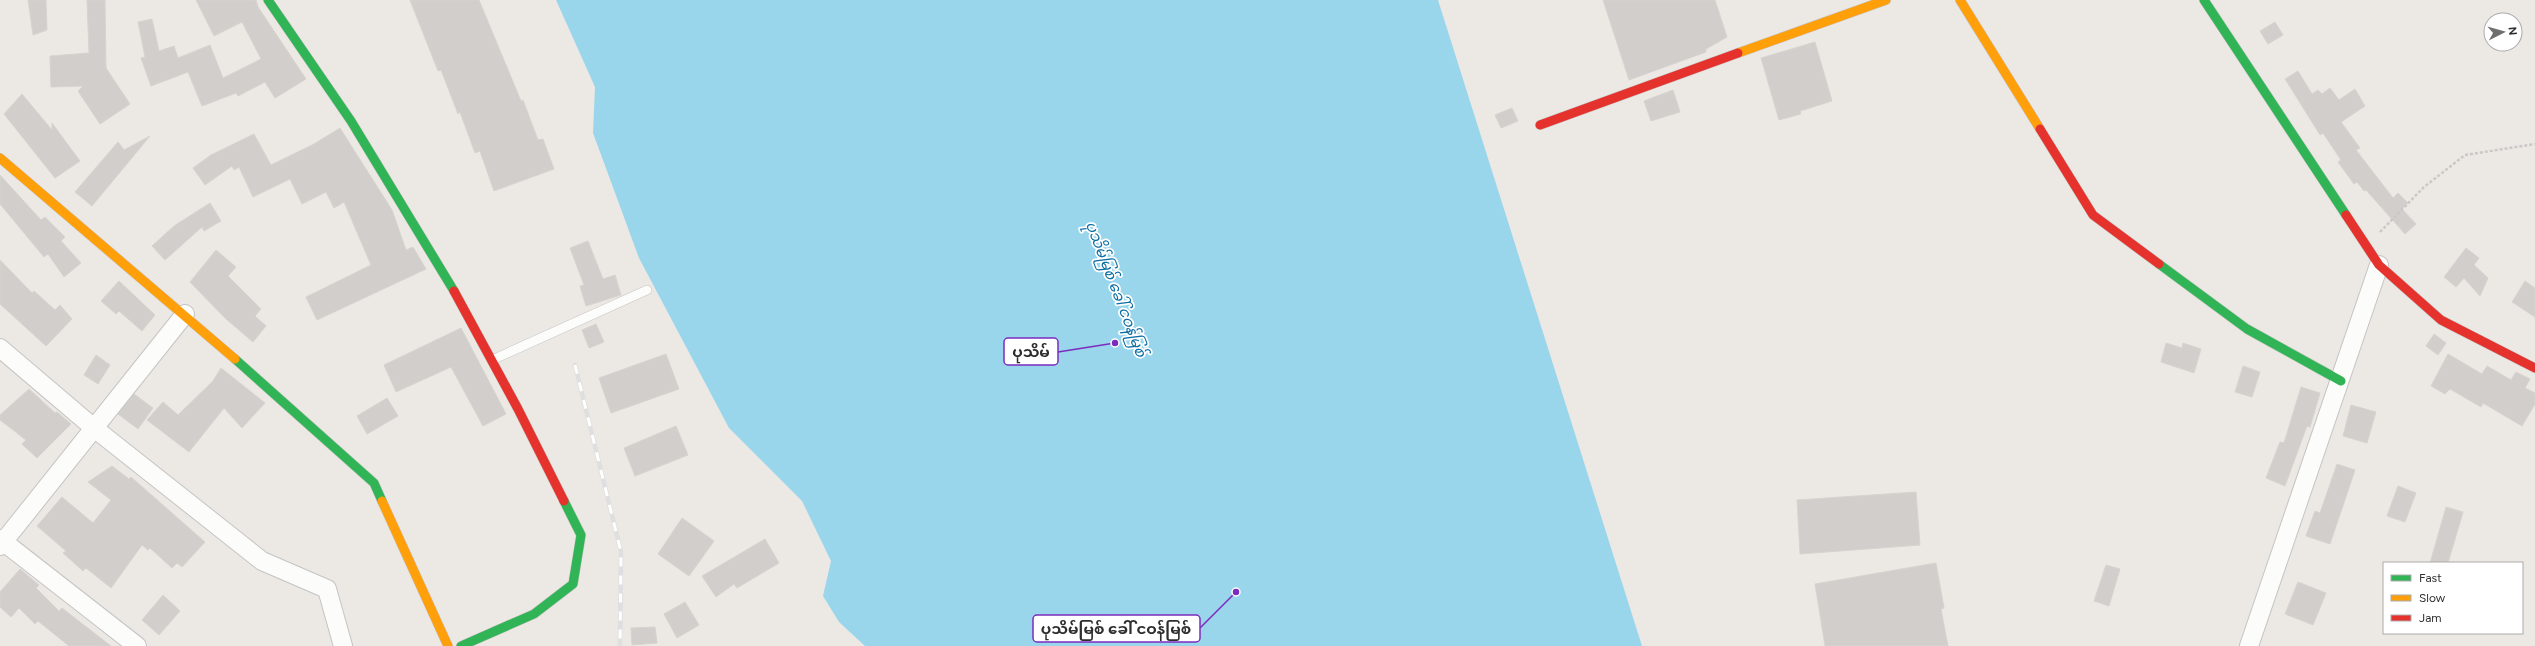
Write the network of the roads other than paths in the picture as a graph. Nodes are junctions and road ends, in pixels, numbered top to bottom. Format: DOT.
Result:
graph roads {
  1 [pos="268,0"];
  2 [pos="1886,0"];
  3 [pos="1960,0"];
  4 [pos="2204,0"];
  5 [pos="1540,126"];
  6 [pos="0,158"];
  7 [pos="2379,265"];
  8 [pos="647,290"];
  9 [pos="185,314"];
  10 [pos="0,348"];
  11 [pos="492,360"];
  12 [pos="2535,368"];
  13 [pos="2341,382"];
  14 [pos="94,428"];
  15 [pos="1,542"];
  16 [pos="137,646"];
  17 [pos="343,646"];
  18 [pos="448,646"];
  19 [pos="461,646"];
  20 [pos="2249,646"];
  1 -- 11 [label="street"];
  2 -- 5 [label="street"];
  3 -- 13 [label="street"];
  4 -- 7 [label="street"];
  6 -- 9 [label="street"];
  7 -- 12 [label="street"];
  7 -- 13 [label="street"];
  8 -- 11 [label="lane"];
  9 -- 14 [label="street"];
  9 -- 18 [label="street"];
  10 -- 14 [label="street"];
  11 -- 19 [label="street"];
  13 -- 20 [label="street"];
  14 -- 15 [label="street"];
  14 -- 17 [label="street"];
  15 -- 16 [label="street"];
}
